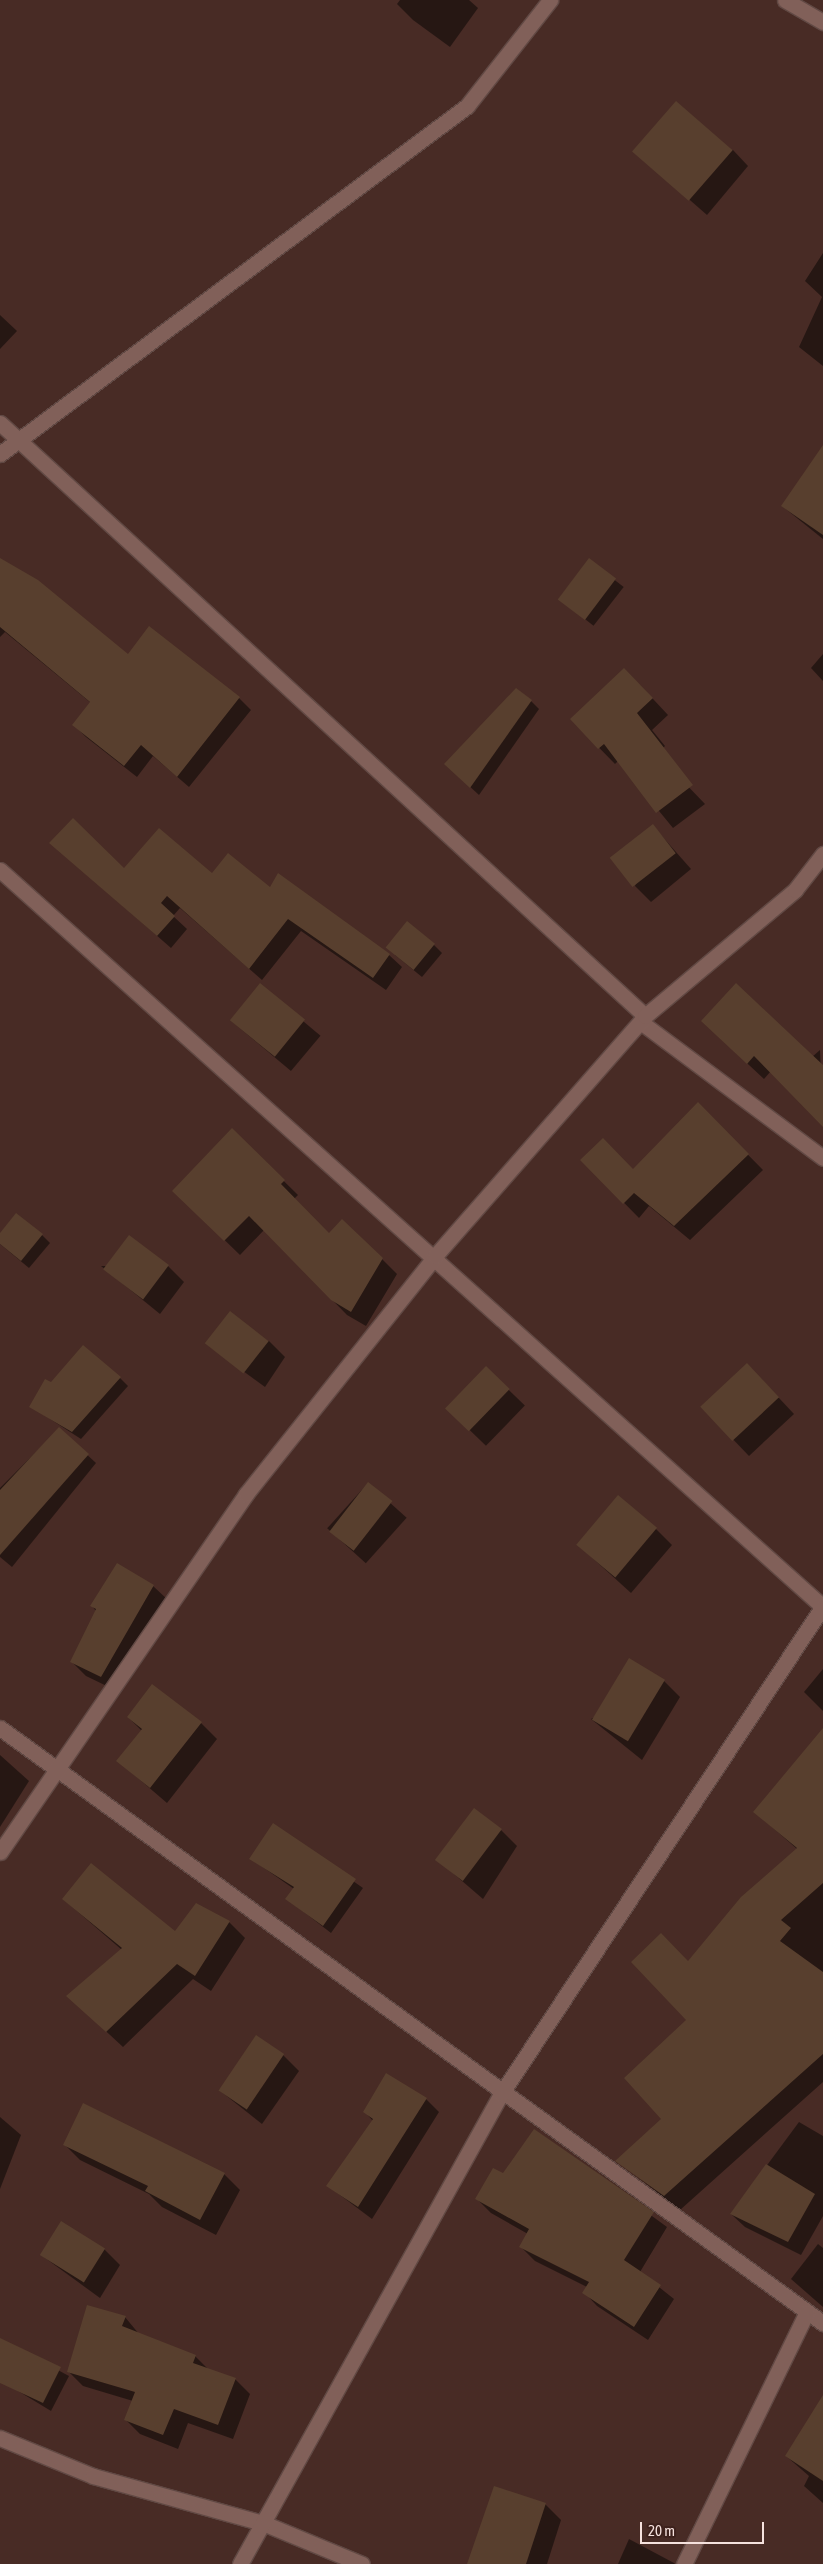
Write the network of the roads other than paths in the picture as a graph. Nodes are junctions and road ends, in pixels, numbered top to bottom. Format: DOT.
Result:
graph roads {
  1 [pos="550,0"];
  2 [pos="785,0"];
  3 [pos="823,22"];
  4 [pos="0,423"];
  5 [pos="18,438"];
  6 [pos="0,454"];
  7 [pos="823,854"];
  8 [pos="0,870"];
  9 [pos="645,1016"];
  10 [pos="823,1158"];
  11 [pos="435,1256"];
  12 [pos="823,1606"];
  13 [pos="0,1728"];
  14 [pos="58,1768"];
  15 [pos="0,1852"];
  16 [pos="501,2094"];
  17 [pos="807,2312"];
  18 [pos="823,2323"];
  19 [pos="0,2438"];
  20 [pos="263,2523"];
  21 [pos="240,2564"];
  22 [pos="362,2564"];
  23 [pos="684,2564"];
  1 -- 5 [label="street"];
  2 -- 3 [label="street"];
  4 -- 5 [label="street"];
  5 -- 6 [label="street"];
  5 -- 9 [label="street"];
  7 -- 9 [label="street"];
  8 -- 11 [label="street"];
  9 -- 10 [label="street"];
  9 -- 11 [label="street"];
  11 -- 12 [label="street"];
  11 -- 14 [label="street"];
  12 -- 16 [label="street"];
  13 -- 14 [label="street"];
  14 -- 15 [label="street"];
  14 -- 16 [label="street"];
  16 -- 17 [label="street"];
  16 -- 20 [label="street"];
  17 -- 18 [label="street"];
  17 -- 23 [label="street"];
  19 -- 20 [label="street"];
  20 -- 21 [label="street"];
  20 -- 22 [label="street"];
}
